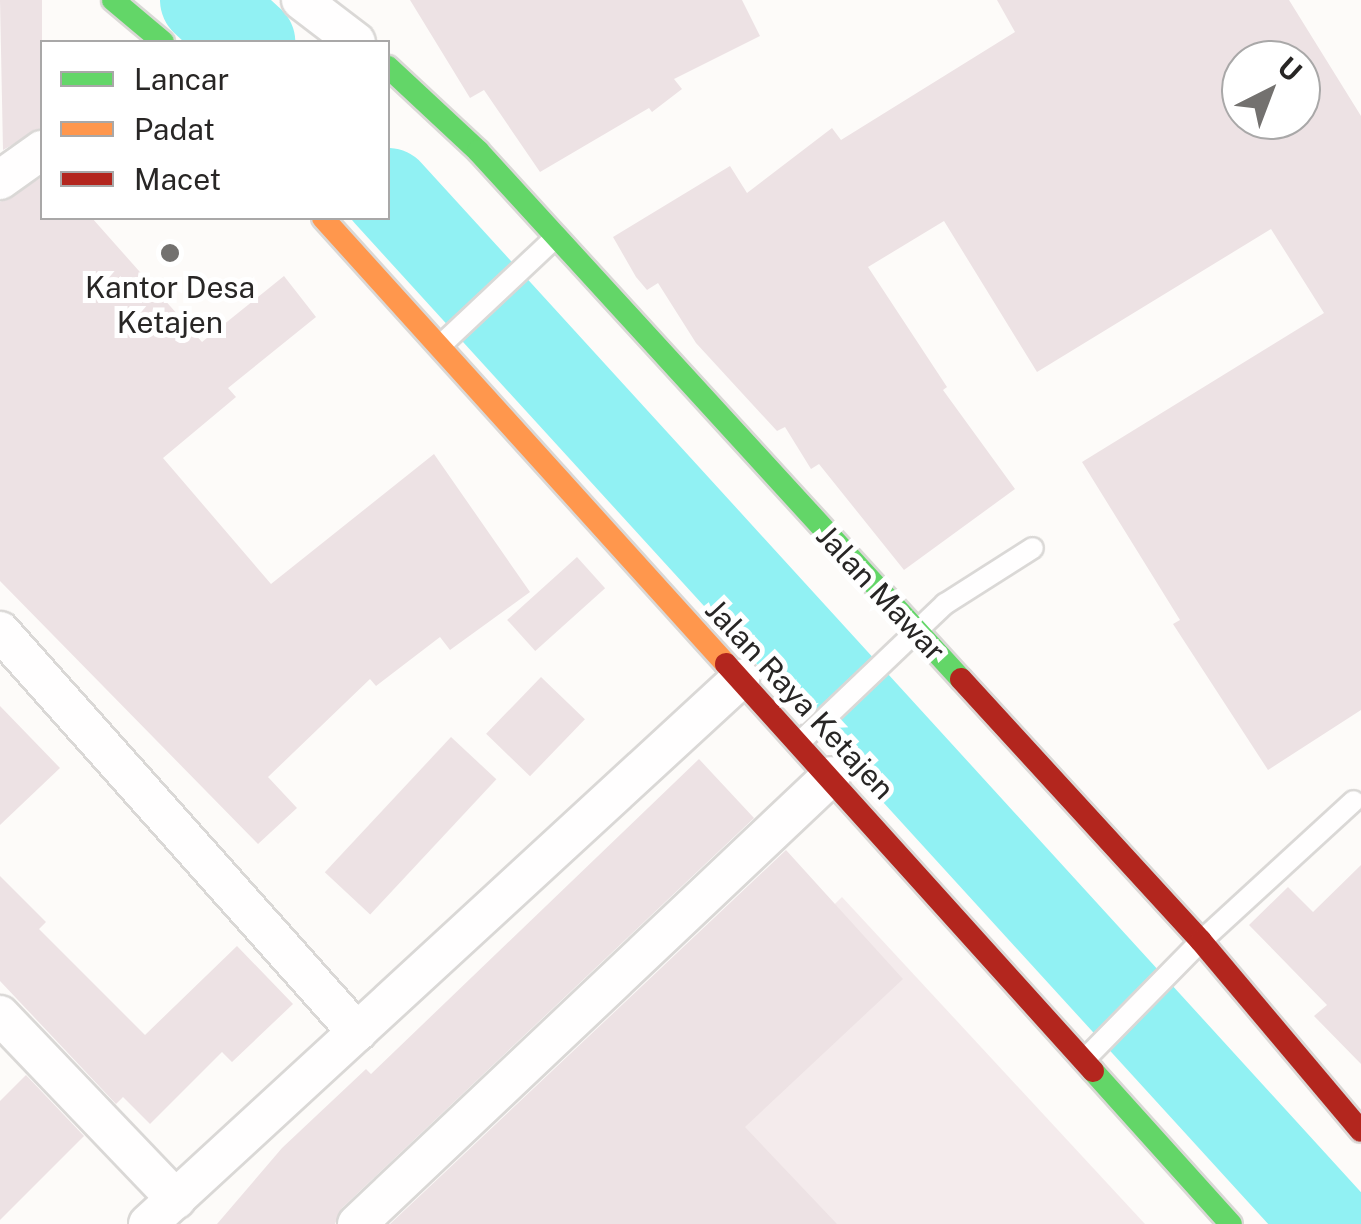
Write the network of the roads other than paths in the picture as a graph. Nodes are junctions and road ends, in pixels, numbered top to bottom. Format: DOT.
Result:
graph roads {
  1 [pos="113,0"];
  2 [pos="302,0"];
  3 [pos="161,40"];
  4 [pos="353,40"];
  5 [pos="391,82"];
  6 [pos="40,151"];
  7 [pos="0,180"];
  8 [pos="325,220"];
  9 [pos="547,245"];
  10 [pos="439,346"];
  11 [pos="1032,548"];
  12 [pos="0,631"];
  13 [pos="911,634"];
  14 [pos="740,680"];
  15 [pos="801,741"];
  16 [pos="832,776"];
  17 [pos="1354,801"];
  18 [pos="1195,946"];
  19 [pos="0,1014"];
  20 [pos="357,1032"];
  21 [pos="1084,1060"];
  22 [pos="1361,1131"];
  23 [pos="162,1211"];
  24 [pos="357,1224"];
  25 [pos="1231,1224"];
  1 -- 3 [label="street"];
  2 -- 4 [label="street"];
  5 -- 9 [label="street, Jalan Mawar"];
  6 -- 7 [label="street"];
  8 -- 10 [label="street, Jalan Raya Ketajen"];
  9 -- 10 [label="lane"];
  9 -- 13 [label="street, Jalan Mawar"];
  10 -- 14 [label="street, Jalan Raya Ketajen"];
  11 -- 13 [label="lane"];
  12 -- 20 [label="street"];
  13 -- 15 [label="lane"];
  13 -- 18 [label="street, Jalan Mawar"];
  14 -- 15 [label="street, Jalan Raya Ketajen"];
  14 -- 20 [label="street"];
  15 -- 16 [label="street, Jalan Raya Ketajen"];
  16 -- 21 [label="street, Jalan Raya Ketajen"];
  16 -- 24 [label="street"];
  17 -- 18 [label="lane"];
  18 -- 21 [label="lane"];
  18 -- 22 [label="street, Jalan Mawar"];
  19 -- 23 [label="street"];
  20 -- 23 [label="street"];
  21 -- 25 [label="street, Jalan Raya Ketajen"];
}
